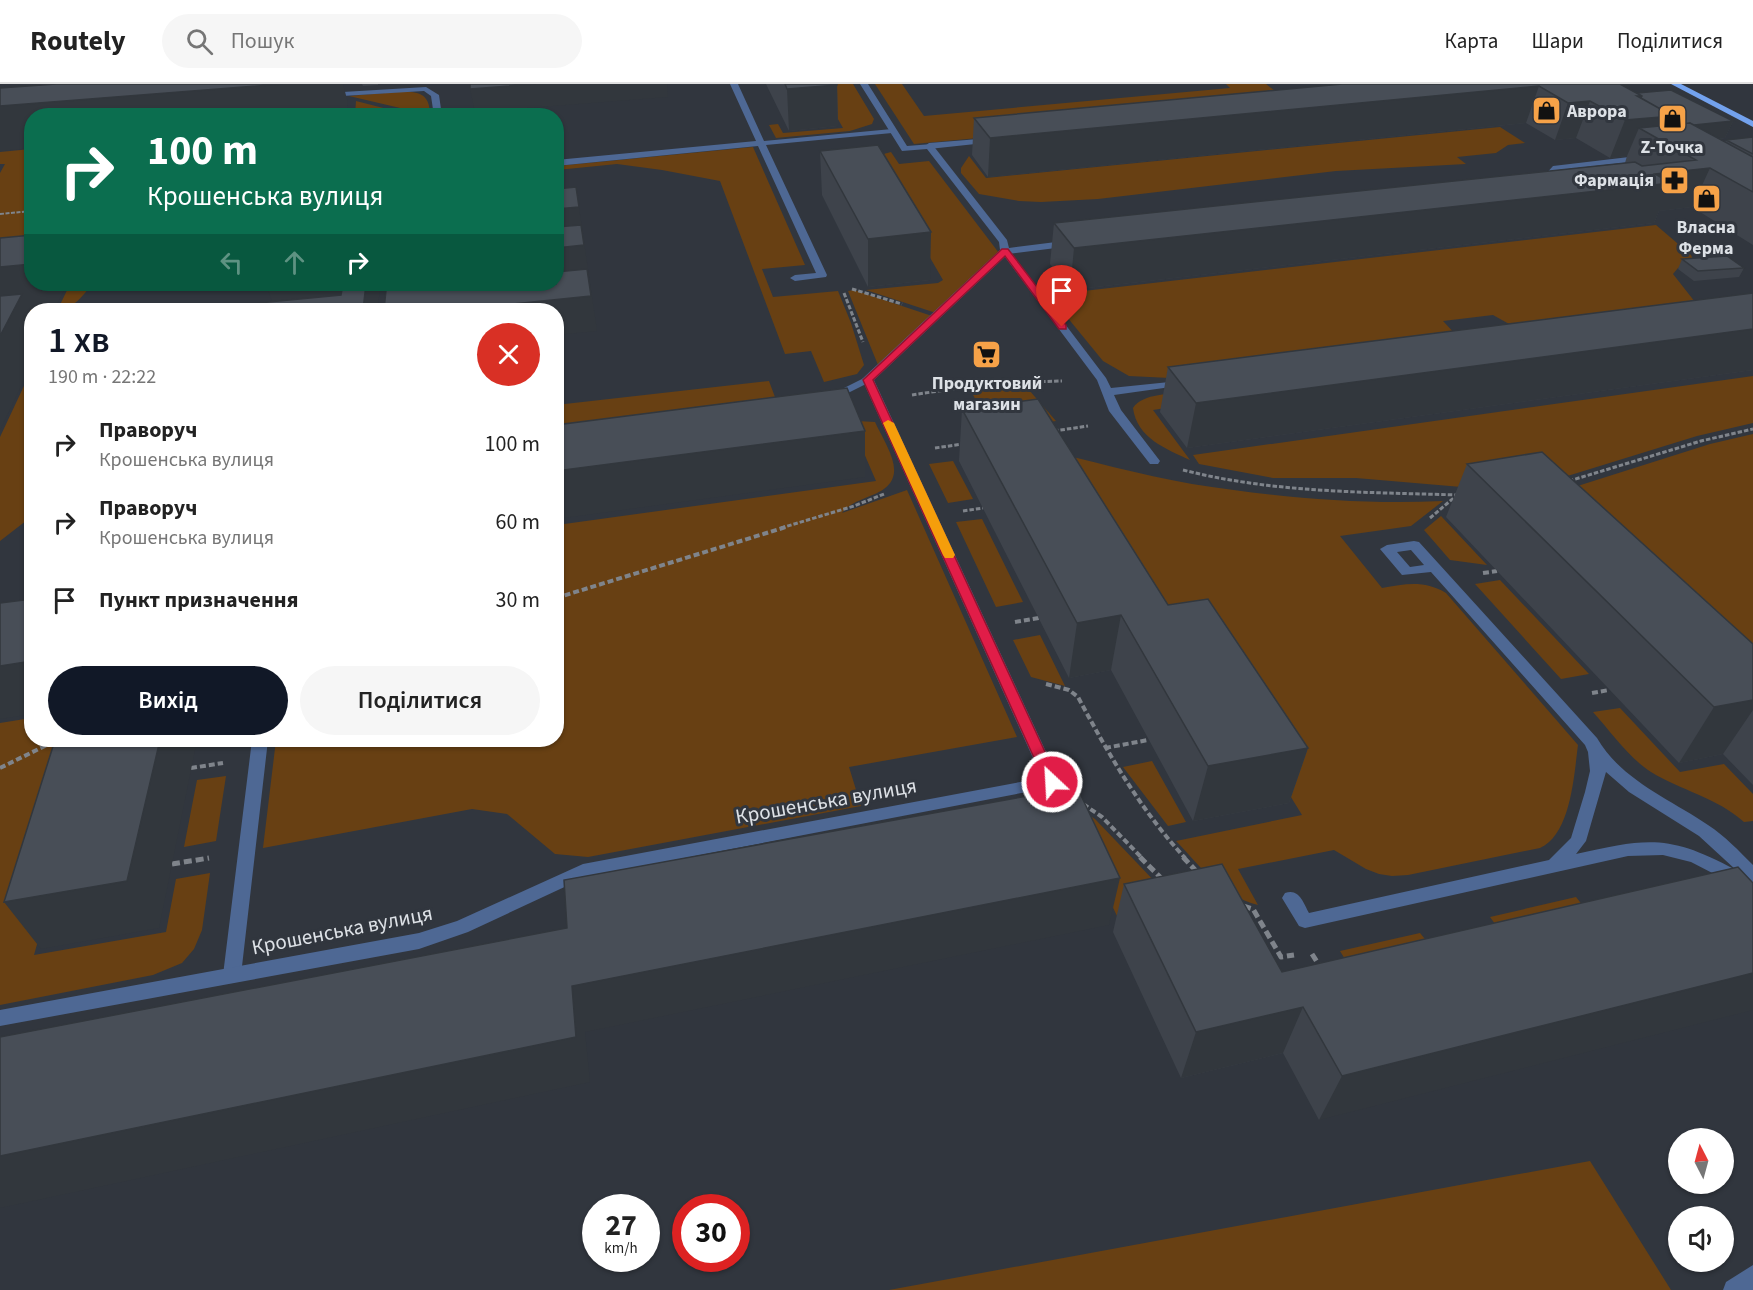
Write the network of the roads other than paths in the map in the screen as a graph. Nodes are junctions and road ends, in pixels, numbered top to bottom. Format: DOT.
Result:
graph roads {
  1 [pos="734,84"];
  2 [pos="864,84"];
  3 [pos="1675,84"];
  4 [pos="312,96"];
  5 [pos="437,108"];
  6 [pos="1753,124"];
  7 [pos="892,131"];
  8 [pos="996,140"];
  9 [pos="762,143"];
  10 [pos="930,146"];
  11 [pos="1657,157"];
  12 [pos="564,162"];
  13 [pos="1542,191"];
  14 [pos="1080,243"];
  15 [pos="1005,251"];
  16 [pos="795,278"];
  17 [pos="868,380"];
  18 [pos="1196,380"];
  19 [pos="1108,392"];
  20 [pos="818,404"];
  21 [pos="1154,461"];
  22 [pos="1434,567"];
  23 [pos="259,747"];
  24 [pos="1596,752"];
  25 [pos="1554,866"];
  26 [pos="1753,876"];
  27 [pos="1753,887"];
  28 [pos="1291,898"];
  29 [pos="232,975"];
  30 [pos="0,1018"];
  31 [pos="1753,1276"];
  32 [pos="1734,1290"];
  1 -- 9 [label="street"];
  2 -- 7 [label="street"];
  3 -- 6 [label="highway"];
  4 -- 5 [label="street"];
  7 -- 9 [label="street"];
  7 -- 10 [label="street"];
  8 -- 10 [label="street"];
  9 -- 12 [label="street"];
  9 -- 16 [label="street"];
  10 -- 15 [label="street"];
  11 -- 13 [label="street"];
  14 -- 15 [label="street"];
  15 -- 17 [label="street"];
  15 -- 19 [label="street"];
  17 -- 20 [label="street"];
  17 -- 29 [label="street, Крошенська вулиця"];
  18 -- 19 [label="street"];
  19 -- 21 [label="street"];
  22 -- 24 [label="street"];
  23 -- 29 [label="street"];
  24 -- 25 [label="street"];
  24 -- 26 [label="street"];
  25 -- 27 [label="street"];
  25 -- 28 [label="street"];
  29 -- 30 [label="street, Крошенська вулиця"];
  31 -- 32 [label="street"];
}
